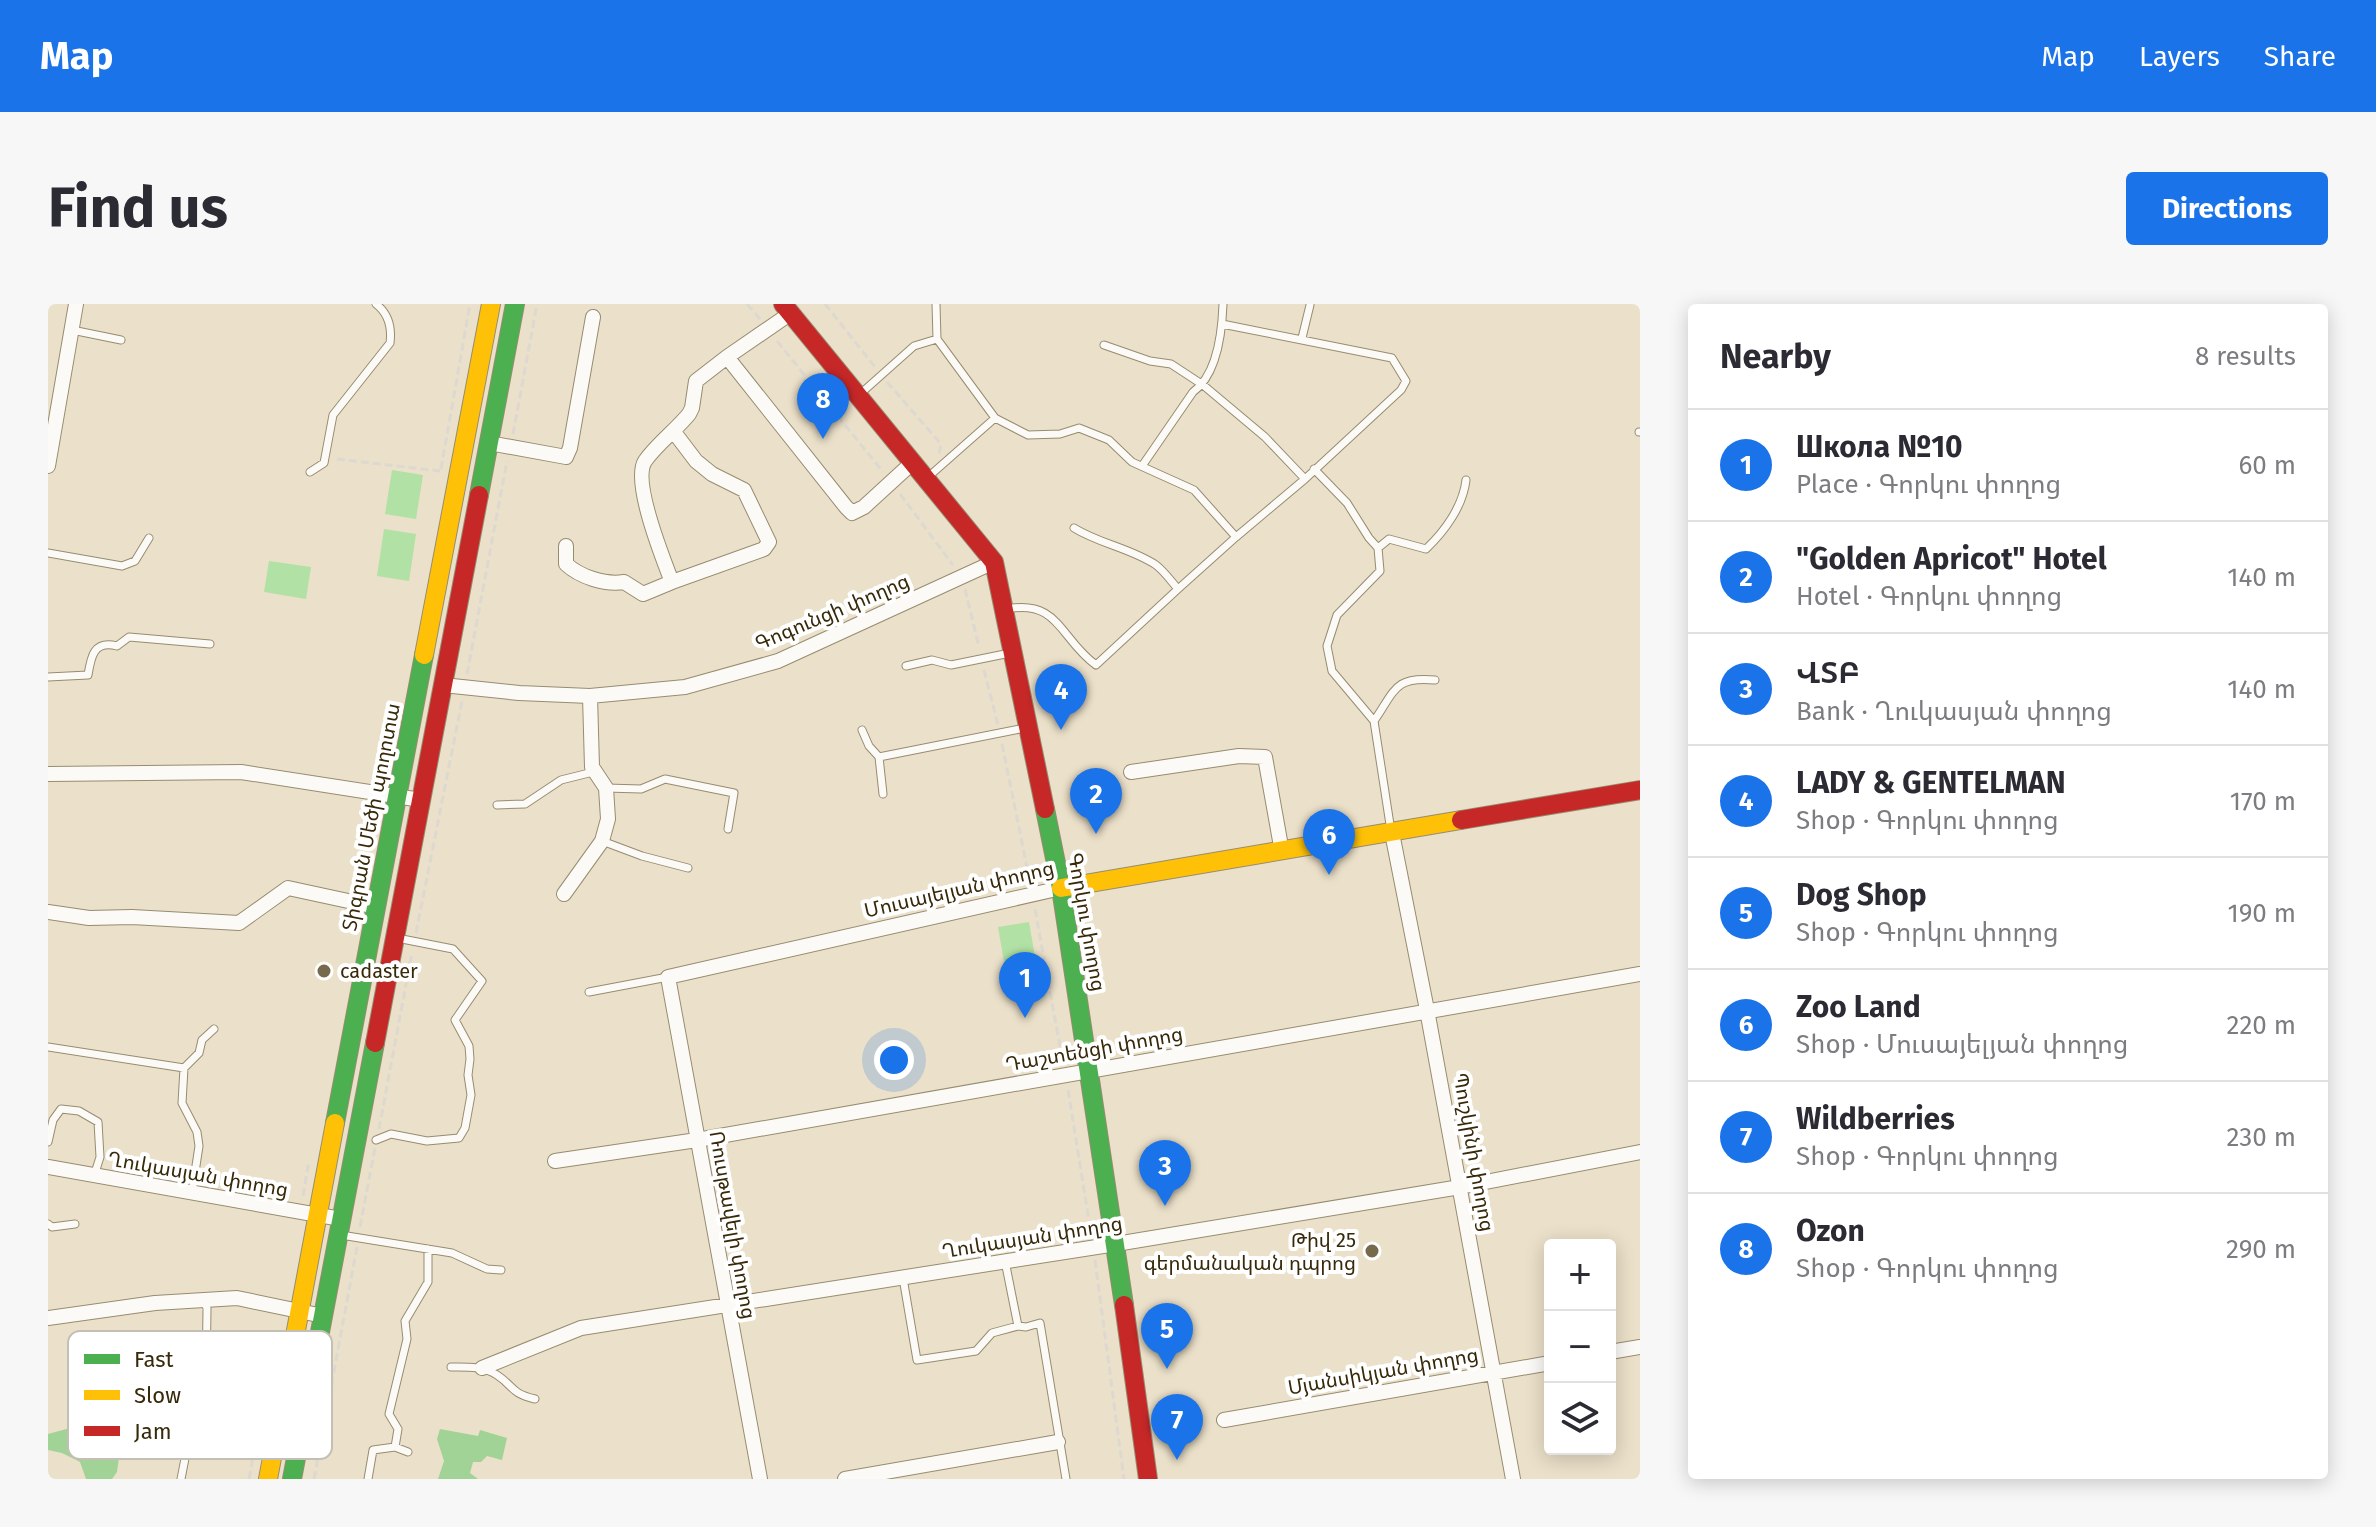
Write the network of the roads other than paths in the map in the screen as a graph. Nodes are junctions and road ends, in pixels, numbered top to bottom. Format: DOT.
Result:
graph roads {
  1 [pos="76,304"];
  2 [pos="376,304"];
  3 [pos="491,304"];
  4 [pos="515,304"];
  5 [pos="936,304"];
  6 [pos="1223,304"];
  7 [pos="1310,305"];
  8 [pos="787,308"];
  9 [pos="593,317"];
  10 [pos="1222,324"];
  11 [pos="72,330"];
  12 [pos="1302,338"];
  13 [pos="937,339"];
  14 [pos="121,340"];
  15 [pos="1104,345"];
  16 [pos="727,357"];
  17 [pos="1203,385"];
  18 [pos="857,396"];
  19 [pos="995,418"];
  20 [pos="674,432"];
  21 [pos="489,443"];
  22 [pos="912,463"];
  23 [pos="48,466"];
  24 [pos="1142,466"];
  25 [pos="1314,469"];
  26 [pos="310,472"];
  27 [pos="1305,479"];
  28 [pos="926,480"];
  29 [pos="1466,480"];
  30 [pos="1074,528"];
  31 [pos="1236,537"];
  32 [pos="149,538"];
  33 [pos="566,546"];
  34 [pos="1378,548"];
  35 [pos="48,553"];
  36 [pos="994,562"];
  37 [pos="672,582"];
  38 [pos="1178,589"];
  39 [pos="1003,609"];
  40 [pos="210,644"];
  41 [pos="1012,652"];
  42 [pos="906,666"];
  43 [pos="48,677"];
  44 [pos="1435,680"];
  45 [pos="443,685"];
  46 [pos="590,696"];
  47 [pos="1374,721"];
  48 [pos="1027,727"];
  49 [pos="862,730"];
  50 [pos="879,757"];
  51 [pos="593,772"];
  52 [pos="1131,772"];
  53 [pos="48,774"];
  54 [pos="606,788"];
  55 [pos="1640,790"];
  56 [pos="883,794"];
  57 [pos="398,797"];
  58 [pos="421,800"];
  59 [pos="497,805"];
  60 [pos="728,829"];
  61 [pos="1392,833"];
  62 [pos="602,841"];
  63 [pos="1282,852"];
  64 [pos="688,868"];
  65 [pos="1061,888"];
  66 [pos="564,894"];
  67 [pos="376,907"];
  68 [pos="48,912"];
  69 [pos="395,938"];
  70 [pos="1640,974"];
  71 [pos="668,977"];
  72 [pos="589,992"];
  73 [pos="1427,1010"];
  74 [pos="214,1029"];
  75 [pos="48,1047"];
  76 [pos="184,1068"];
  77 [pos="1089,1071"];
  78 [pos="376,1140"];
  79 [pos="697,1140"];
  80 [pos="48,1142"];
  81 [pos="1640,1152"];
  82 [pos="555,1161"];
  83 [pos="48,1167"];
  84 [pos="94,1176"];
  85 [pos="1460,1187"];
  86 [pos="191,1193"];
  87 [pos="318,1215"];
  88 [pos="48,1224"];
  89 [pos="75,1224"];
  90 [pos="340,1227"];
  91 [pos="1116,1244"];
  92 [pos="428,1249"];
  93 [pos="1005,1261"];
  94 [pos="501,1270"];
  95 [pos="903,1277"];
  96 [pos="203,1300"];
  97 [pos="728,1305"];
  98 [pos="300,1311"];
  99 [pos="323,1316"];
  100 [pos="48,1318"];
  101 [pos="1018,1326"];
  102 [pos="208,1331"];
  103 [pos="296,1331"];
  104 [pos="320,1331"];
  105 [pos="1640,1347"];
  106 [pos="1616,1351"];
  107 [pos="1544,1364"];
  108 [pos="451,1367"];
  109 [pos="482,1368"];
  110 [pos="1493,1373"];
  111 [pos="535,1399"];
  112 [pos="1224,1420"];
  113 [pos="1058,1442"];
  114 [pos="395,1447"];
  115 [pos="408,1452"];
  116 [pos="185,1459"];
  117 [pos="272,1459"];
  118 [pos="296,1459"];
  119 [pos="181,1479"];
  120 [pos="268,1479"];
  121 [pos="292,1479"];
  122 [pos="368,1479"];
  123 [pos="760,1479"];
  124 [pos="845,1479"];
  125 [pos="1066,1479"];
  126 [pos="1148,1479"];
  127 [pos="1513,1479"];
  1 -- 11 [label="street"];
  2 -- 26 [label="lane"];
  3 -- 57 [label="main road, Տիգրան Մեծի պողոտա"];
  4 -- 21 [label="main road"];
  5 -- 13 [label="lane"];
  6 -- 10 [label="lane"];
  7 -- 12 [label="lane"];
  8 -- 16 [label="street"];
  8 -- 18 [label="main road, Գորկու փողոց"];
  9 -- 21 [label="street"];
  10 -- 12 [label="lane"];
  10 -- 17 [label="lane"];
  11 -- 14 [label="lane"];
  11 -- 23 [label="street"];
  12 -- 25 [label="lane"];
  13 -- 18 [label="lane"];
  13 -- 19 [label="lane"];
  15 -- 17 [label="lane"];
  16 -- 20 [label="street"];
  16 -- 22 [label="street"];
  17 -- 24 [label="lane"];
  17 -- 27 [label="lane"];
  18 -- 22 [label="main road, Գորկու փողոց"];
  19 -- 24 [label="lane"];
  19 -- 28 [label="lane"];
  20 -- 37 [label="street"];
  20 -- 37 [label="street"];
  21 -- 45 [label="main road"];
  22 -- 28 [label="main road, Գորկու փողոց"];
  24 -- 31 [label="lane"];
  25 -- 27 [label="lane"];
  25 -- 34 [label="lane"];
  27 -- 31 [label="lane"];
  28 -- 36 [label="main road, Գորկու փողոց"];
  29 -- 34 [label="lane"];
  30 -- 38 [label="lane"];
  31 -- 38 [label="lane"];
  32 -- 35 [label="lane"];
  33 -- 37 [label="street"];
  34 -- 47 [label="lane"];
  36 -- 39 [label="main road, Գորկու փողոց"];
  36 -- 46 [label="street, Գոգունցի փողոց"];
  38 -- 39 [label="lane"];
  39 -- 41 [label="main road, Գորկու փողոց"];
  40 -- 43 [label="lane"];
  41 -- 42 [label="lane"];
  41 -- 48 [label="main road, Գորկու փողոց"];
  44 -- 47 [label="lane"];
  45 -- 46 [label="street, Գոգունցի փողոց"];
  45 -- 58 [label="main road"];
  46 -- 51 [label="street"];
  47 -- 61 [label="lane"];
  48 -- 50 [label="lane"];
  48 -- 65 [label="main road, Գորկու փողոց"];
  49 -- 50 [label="lane"];
  50 -- 56 [label="lane"];
  51 -- 54 [label="street"];
  51 -- 59 [label="lane"];
  52 -- 63 [label="street"];
  53 -- 57 [label="street"];
  54 -- 60 [label="lane"];
  54 -- 62 [label="street"];
  55 -- 61 [label="main road, Մուսայելյան փողոց"];
  57 -- 58 [label="street"];
  57 -- 67 [label="main road, Տիգրան Մեծի պողոտա"];
  58 -- 69 [label="main road"];
  61 -- 63 [label="main road, Մուսայելյան փողոց"];
  61 -- 73 [label="street, Պուշկինի փողոց"];
  62 -- 64 [label="lane"];
  62 -- 66 [label="street"];
  63 -- 65 [label="main road, Մուսայելյան փողոց"];
  65 -- 71 [label="street, Մուսայելյան փողոց"];
  65 -- 77 [label="main road, Գորկու փողոց"];
  67 -- 68 [label="street"];
  67 -- 87 [label="main road, Տիգրան Մեծի պողոտա"];
  69 -- 78 [label="lane"];
  69 -- 90 [label="main road"];
  70 -- 73 [label="street, Դաշտենցի փողոց"];
  71 -- 72 [label="lane"];
  71 -- 79 [label="street, Ռուսթավելի փողոց"];
  73 -- 77 [label="street, Դաշտենցի փողոց"];
  73 -- 85 [label="street, Պուշկինի փողոց"];
  74 -- 76 [label="lane"];
  75 -- 76 [label="lane"];
  76 -- 86 [label="lane"];
  77 -- 79 [label="street, Դաշտենցի փողոց"];
  77 -- 91 [label="main road, Գորկու փողոց"];
  79 -- 82 [label="street, Դաշտենցի փողոց"];
  79 -- 97 [label="street, Ռուսթավելի փողոց"];
  80 -- 84 [label="lane"];
  81 -- 85 [label="street, Ղուկասյան փողոց"];
  83 -- 84 [label="street, Ղուկասյան փողոց"];
  84 -- 86 [label="street, Ղուկասյան փողոց"];
  85 -- 91 [label="street, Ղուկասյան փողոց"];
  85 -- 110 [label="street, Պուշկինի փողոց"];
  86 -- 87 [label="street, Ղուկասյան փողոց"];
  87 -- 90 [label="street, Ղուկասյան փողոց"];
  87 -- 98 [label="main road, Տիգրան Մեծի պողոտա"];
  88 -- 89 [label="lane"];
  90 -- 92 [label="lane"];
  90 -- 99 [label="main road"];
  91 -- 93 [label="street, Ղուկասյան փողոց"];
  91 -- 126 [label="main road, Գորկու փողոց"];
  92 -- 94 [label="lane"];
  92 -- 114 [label="lane"];
  93 -- 95 [label="street, Ղուկասյան փողոց"];
  93 -- 101 [label="lane"];
  95 -- 97 [label="street, Ղուկասյան փողոց"];
  95 -- 101 [label="lane"];
  96 -- 98 [label="street"];
  96 -- 100 [label="street"];
  96 -- 102 [label="lane"];
  97 -- 109 [label="street, Ղուկասյան փողոց"];
  97 -- 123 [label="street, Ռուսթավելի փողոց"];
  98 -- 99 [label="street"];
  98 -- 103 [label="main road, Տիգրան Մեծի պողոտա"];
  99 -- 104 [label="main road"];
  101 -- 113 [label="lane"];
  105 -- 106 [label="street"];
  107 -- 110 [label="street, Մյանսիկյան փողոց"];
  108 -- 109 [label="lane"];
  109 -- 111 [label="lane"];
  110 -- 112 [label="street, Մյանսիկյան փողոց"];
  110 -- 127 [label="street, Պուշկինի փողոց"];
  113 -- 124 [label="street"];
  113 -- 125 [label="lane"];
  114 -- 115 [label="lane"];
  114 -- 122 [label="lane"];
  116 -- 119 [label="lane"];
  117 -- 120 [label="main road, Տիգրան Մեծի պողոտա"];
  118 -- 121 [label="main road"];
}
